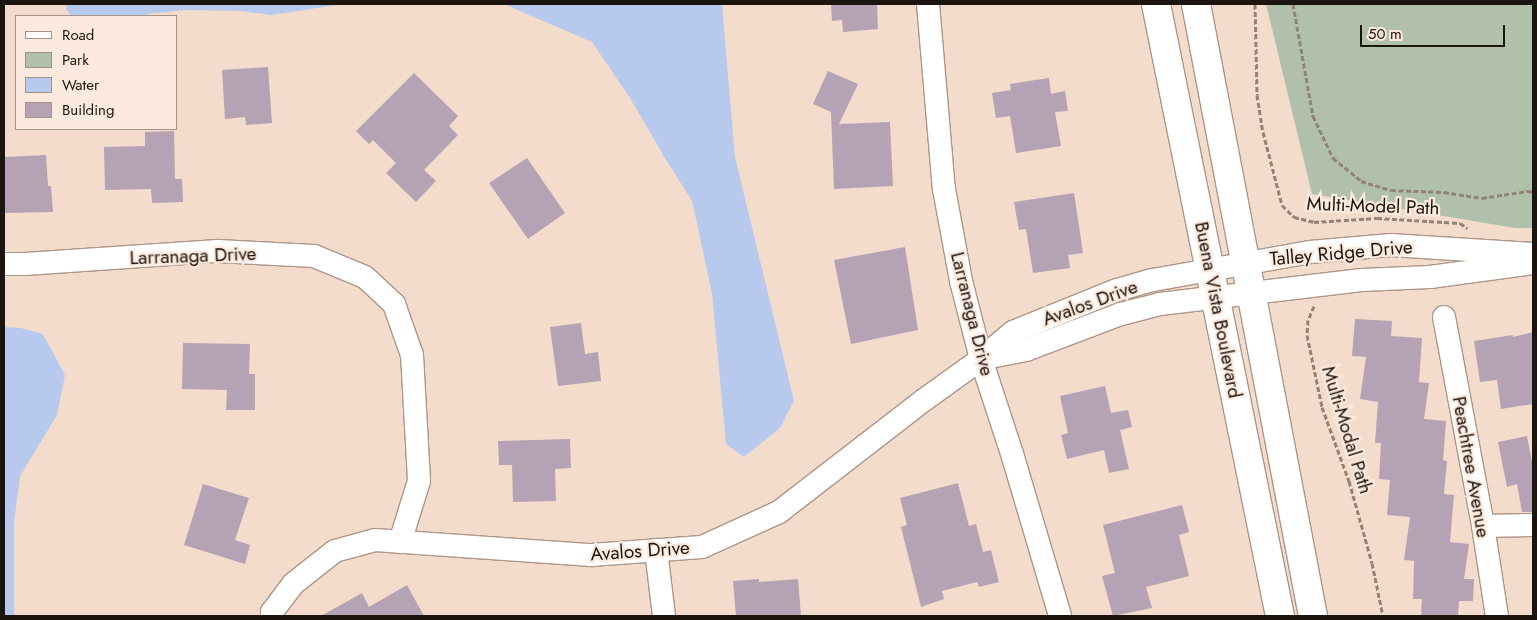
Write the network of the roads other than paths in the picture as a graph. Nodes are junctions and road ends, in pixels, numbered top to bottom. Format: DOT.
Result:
graph roads {
  1 [pos="928,4"];
  2 [pos="1156,4"];
  3 [pos="1196,4"];
  4 [pos="1533,254"];
  5 [pos="1245,262"];
  6 [pos="4,264"];
  7 [pos="1533,264"];
  8 [pos="1210,268"];
  9 [pos="1252,292"];
  10 [pos="1216,298"];
  11 [pos="1444,317"];
  12 [pos="981,359"];
  13 [pos="1483,526"];
  14 [pos="1533,526"];
  15 [pos="400,542"];
  16 [pos="656,550"];
  17 [pos="272,616"];
  18 [pos="664,616"];
  19 [pos="1060,616"];
  20 [pos="1280,616"];
  21 [pos="1314,616"];
  22 [pos="1497,616"];
  1 -- 12 [label="street, Larranaga Drive"];
  2 -- 8 [label="main road, Buena Vista Boulevard"];
  3 -- 5 [label="main road, Buena Vista Boulevard"];
  4 -- 5 [label="street, Talley Ridge Drive"];
  5 -- 8 [label="street, Talley Ridge Drive"];
  5 -- 9 [label="main road, Buena Vista Boulevard"];
  6 -- 15 [label="street, Larranaga Drive"];
  7 -- 9 [label="street, Talley Ridge Drive"];
  8 -- 10 [label="main road, Buena Vista Boulevard"];
  8 -- 12 [label="street, Avalos Drive"];
  9 -- 10 [label="street, Talley Ridge Drive"];
  9 -- 21 [label="main road, Buena Vista Boulevard"];
  10 -- 12 [label="street, Avalos Drive"];
  10 -- 20 [label="main road, Buena Vista Boulevard"];
  11 -- 13 [label="street, Peachtree Avenue"];
  12 -- 16 [label="street, Avalos Drive"];
  12 -- 19 [label="street, Larranaga Drive"];
  13 -- 14 [label="street"];
  13 -- 22 [label="street, Peachtree Avenue"];
  15 -- 16 [label="street, Avalos Drive"];
  15 -- 17 [label="street, Avalos Drive"];
  16 -- 18 [label="street"];
}
